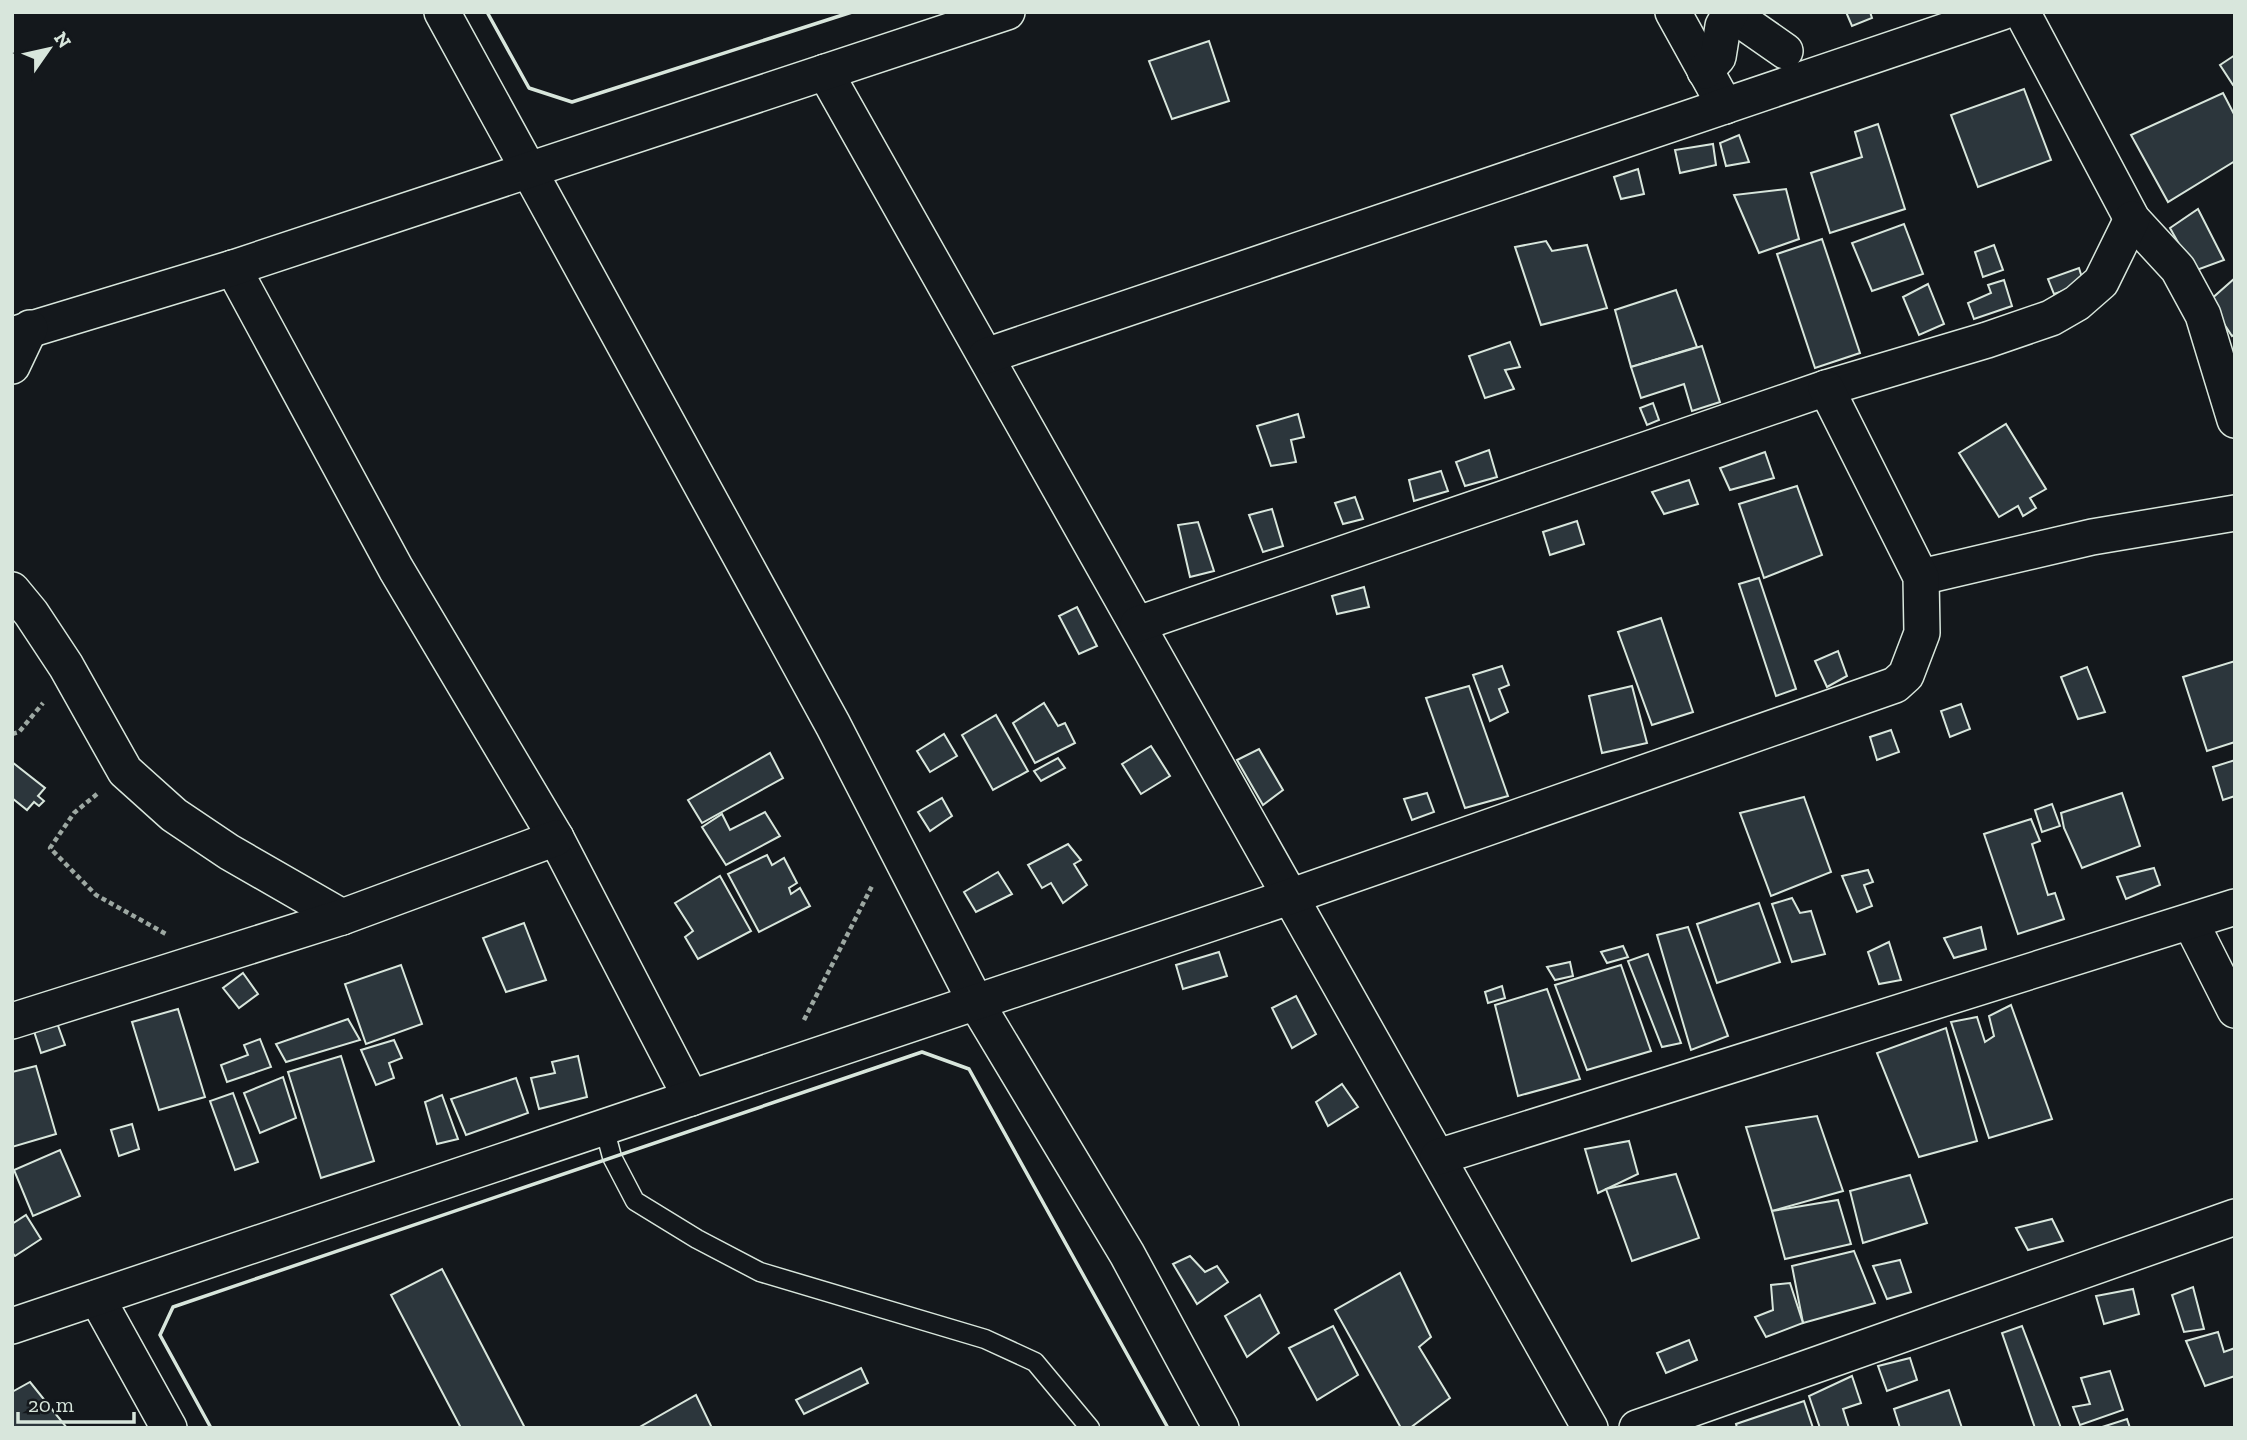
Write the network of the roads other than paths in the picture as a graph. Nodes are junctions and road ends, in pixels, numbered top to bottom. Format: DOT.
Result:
graph roads {
  1 [pos="442,12"];
  2 [pos="1007,12"];
  3 [pos="1672,12"];
  4 [pos="1730,12"];
  5 [pos="2002,12"];
  6 [pos="2022,12"];
  7 [pos="1785,51"];
  8 [pos="1705,71"];
  9 [pos="825,72"];
  10 [pos="1725,106"];
  11 [pos="529,170"];
  12 [pos="2132,219"];
  13 [pos="233,268"];
  14 [pos="21,331"];
  15 [pos="986,356"];
  16 [pos="12,366"];
  17 [pos="1826,388"];
  18 [pos="2235,420"];
  19 [pos="2235,513"];
  20 [pos="1921,578"];
  21 [pos="12,590"];
  22 [pos="1138,624"];
  23 [pos="556,838"];
  24 [pos="1289,897"];
  25 [pos="2235,907"];
  26 [pos="342,918"];
  27 [pos="2191,923"];
  28 [pos="975,1001"];
  29 [pos="2235,1010"];
  30 [pos="12,1021"];
  31 [pos="691,1098"];
  32 [pos="604,1127"];
  33 [pos="1438,1157"];
  34 [pos="2235,1217"];
  35 [pos="97,1298"];
  36 [pos="12,1326"];
  37 [pos="169,1428"];
  38 [pos="1090,1428"];
  39 [pos="1221,1428"];
  40 [pos="1590,1428"];
  41 [pos="1637,1428"];
  1 -- 11 [label="street"];
  2 -- 9 [label="street"];
  3 -- 8 [label="street"];
  4 -- 7 [label="street"];
  4 -- 8 [label="street"];
  5 -- 10 [label="street"];
  6 -- 12 [label="street"];
  8 -- 10 [label="street"];
  9 -- 11 [label="street"];
  9 -- 15 [label="street"];
  10 -- 15 [label="street"];
  11 -- 13 [label="street"];
  11 -- 28 [label="street"];
  12 -- 17 [label="street"];
  12 -- 18 [label="street"];
  13 -- 14 [label="street"];
  13 -- 23 [label="street"];
  14 -- 16 [label="street"];
  15 -- 22 [label="street"];
  17 -- 20 [label="street"];
  17 -- 22 [label="street"];
  19 -- 20 [label="street"];
  20 -- 24 [label="street"];
  21 -- 26 [label="street"];
  22 -- 24 [label="street"];
  23 -- 26 [label="street"];
  23 -- 31 [label="street"];
  24 -- 28 [label="street"];
  24 -- 33 [label="street"];
  25 -- 27 [label="street"];
  26 -- 30 [label="street"];
  27 -- 29 [label="street"];
  27 -- 33 [label="street"];
  28 -- 31 [label="street"];
  28 -- 39 [label="street"];
  31 -- 32 [label="street"];
  32 -- 35 [label="street"];
  32 -- 38 [label="lane"];
  33 -- 40 [label="street"];
  34 -- 41 [label="street"];
  35 -- 36 [label="street"];
  35 -- 37 [label="street"];
}
